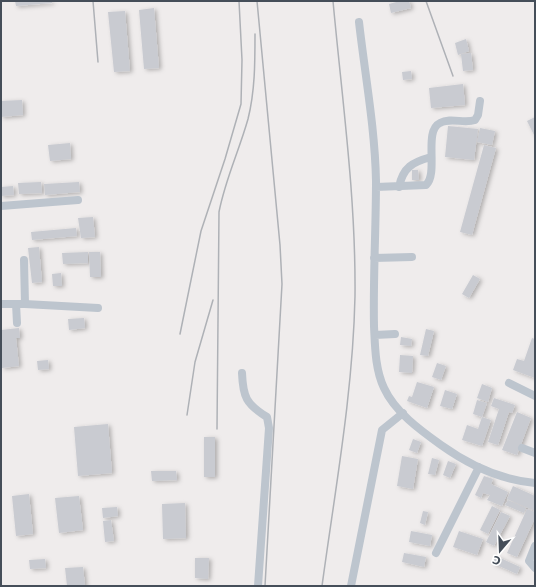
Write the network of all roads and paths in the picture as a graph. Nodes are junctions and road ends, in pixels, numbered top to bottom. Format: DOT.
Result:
graph roads {
  1 [pos="359,22"];
  2 [pos="480,101"];
  3 [pos="431,157"];
  4 [pos="399,186"];
  5 [pos="376,187"];
  6 [pos="78,200"];
  7 [pos="1,206"];
  8 [pos="412,256"];
  9 [pos="374,258"];
  10 [pos="24,260"];
  11 [pos="1,304"];
  12 [pos="16,304"];
  13 [pos="25,304"];
  14 [pos="98,308"];
  15 [pos="16,323"];
  16 [pos="395,334"];
  17 [pos="375,335"];
  18 [pos="242,373"];
  19 [pos="509,383"];
  20 [pos="535,396"];
  21 [pos="404,413"];
  22 [pos="522,448"];
  23 [pos="535,453"];
  24 [pos="479,467"];
  25 [pos="535,483"];
  26 [pos="535,546"];
  27 [pos="436,553"];
  28 [pos="535,568"];
  29 [pos="258,586"];
  30 [pos="351,586"];
  1 -- 5 [label="street"];
  2 -- 3 [label="street"];
  3 -- 4 [label="street"];
  3 -- 4 [label="street"];
  4 -- 5 [label="street"];
  5 -- 9 [label="street"];
  6 -- 7 [label="street"];
  8 -- 9 [label="street"];
  9 -- 17 [label="street"];
  10 -- 13 [label="street"];
  11 -- 12 [label="street"];
  12 -- 13 [label="street"];
  12 -- 15 [label="street"];
  13 -- 14 [label="street"];
  16 -- 17 [label="street"];
  17 -- 21 [label="street"];
  18 -- 29 [label="street"];
  19 -- 20 [label="street"];
  21 -- 24 [label="street"];
  21 -- 30 [label="street"];
  22 -- 23 [label="street"];
  24 -- 25 [label="street"];
  24 -- 27 [label="street"];
  26 -- 28 [label="street"];
}
